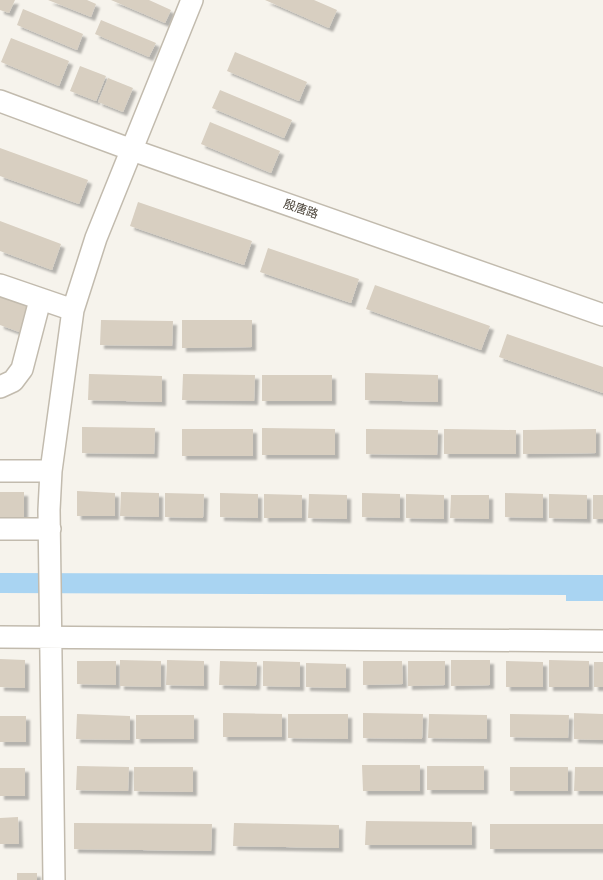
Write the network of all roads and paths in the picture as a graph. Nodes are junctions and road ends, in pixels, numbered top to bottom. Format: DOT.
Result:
graph roads {
  1 [pos="192,0"];
  2 [pos="0,101"];
  3 [pos="132,150"];
  4 [pos="0,285"];
  5 [pos="40,300"];
  6 [pos="74,310"];
  7 [pos="603,316"];
  8 [pos="0,388"];
  9 [pos="0,471"];
  10 [pos="51,471"];
  11 [pos="0,529"];
  12 [pos="50,529"];
  13 [pos="0,637"];
  14 [pos="51,638"];
  15 [pos="603,640"];
  16 [pos="54,880"];
  1 -- 3 [label="street"];
  2 -- 3 [label="street, 殷唐路"];
  3 -- 6 [label="street"];
  3 -- 7 [label="street, 殷唐路"];
  4 -- 5 [label="street"];
  5 -- 6 [label="street"];
  5 -- 8 [label="street"];
  6 -- 10 [label="street"];
  9 -- 10 [label="street"];
  10 -- 12 [label="street"];
  11 -- 12 [label="street"];
  12 -- 14 [label="street"];
  13 -- 14 [label="street"];
  14 -- 15 [label="street"];
  14 -- 16 [label="street"];
}
